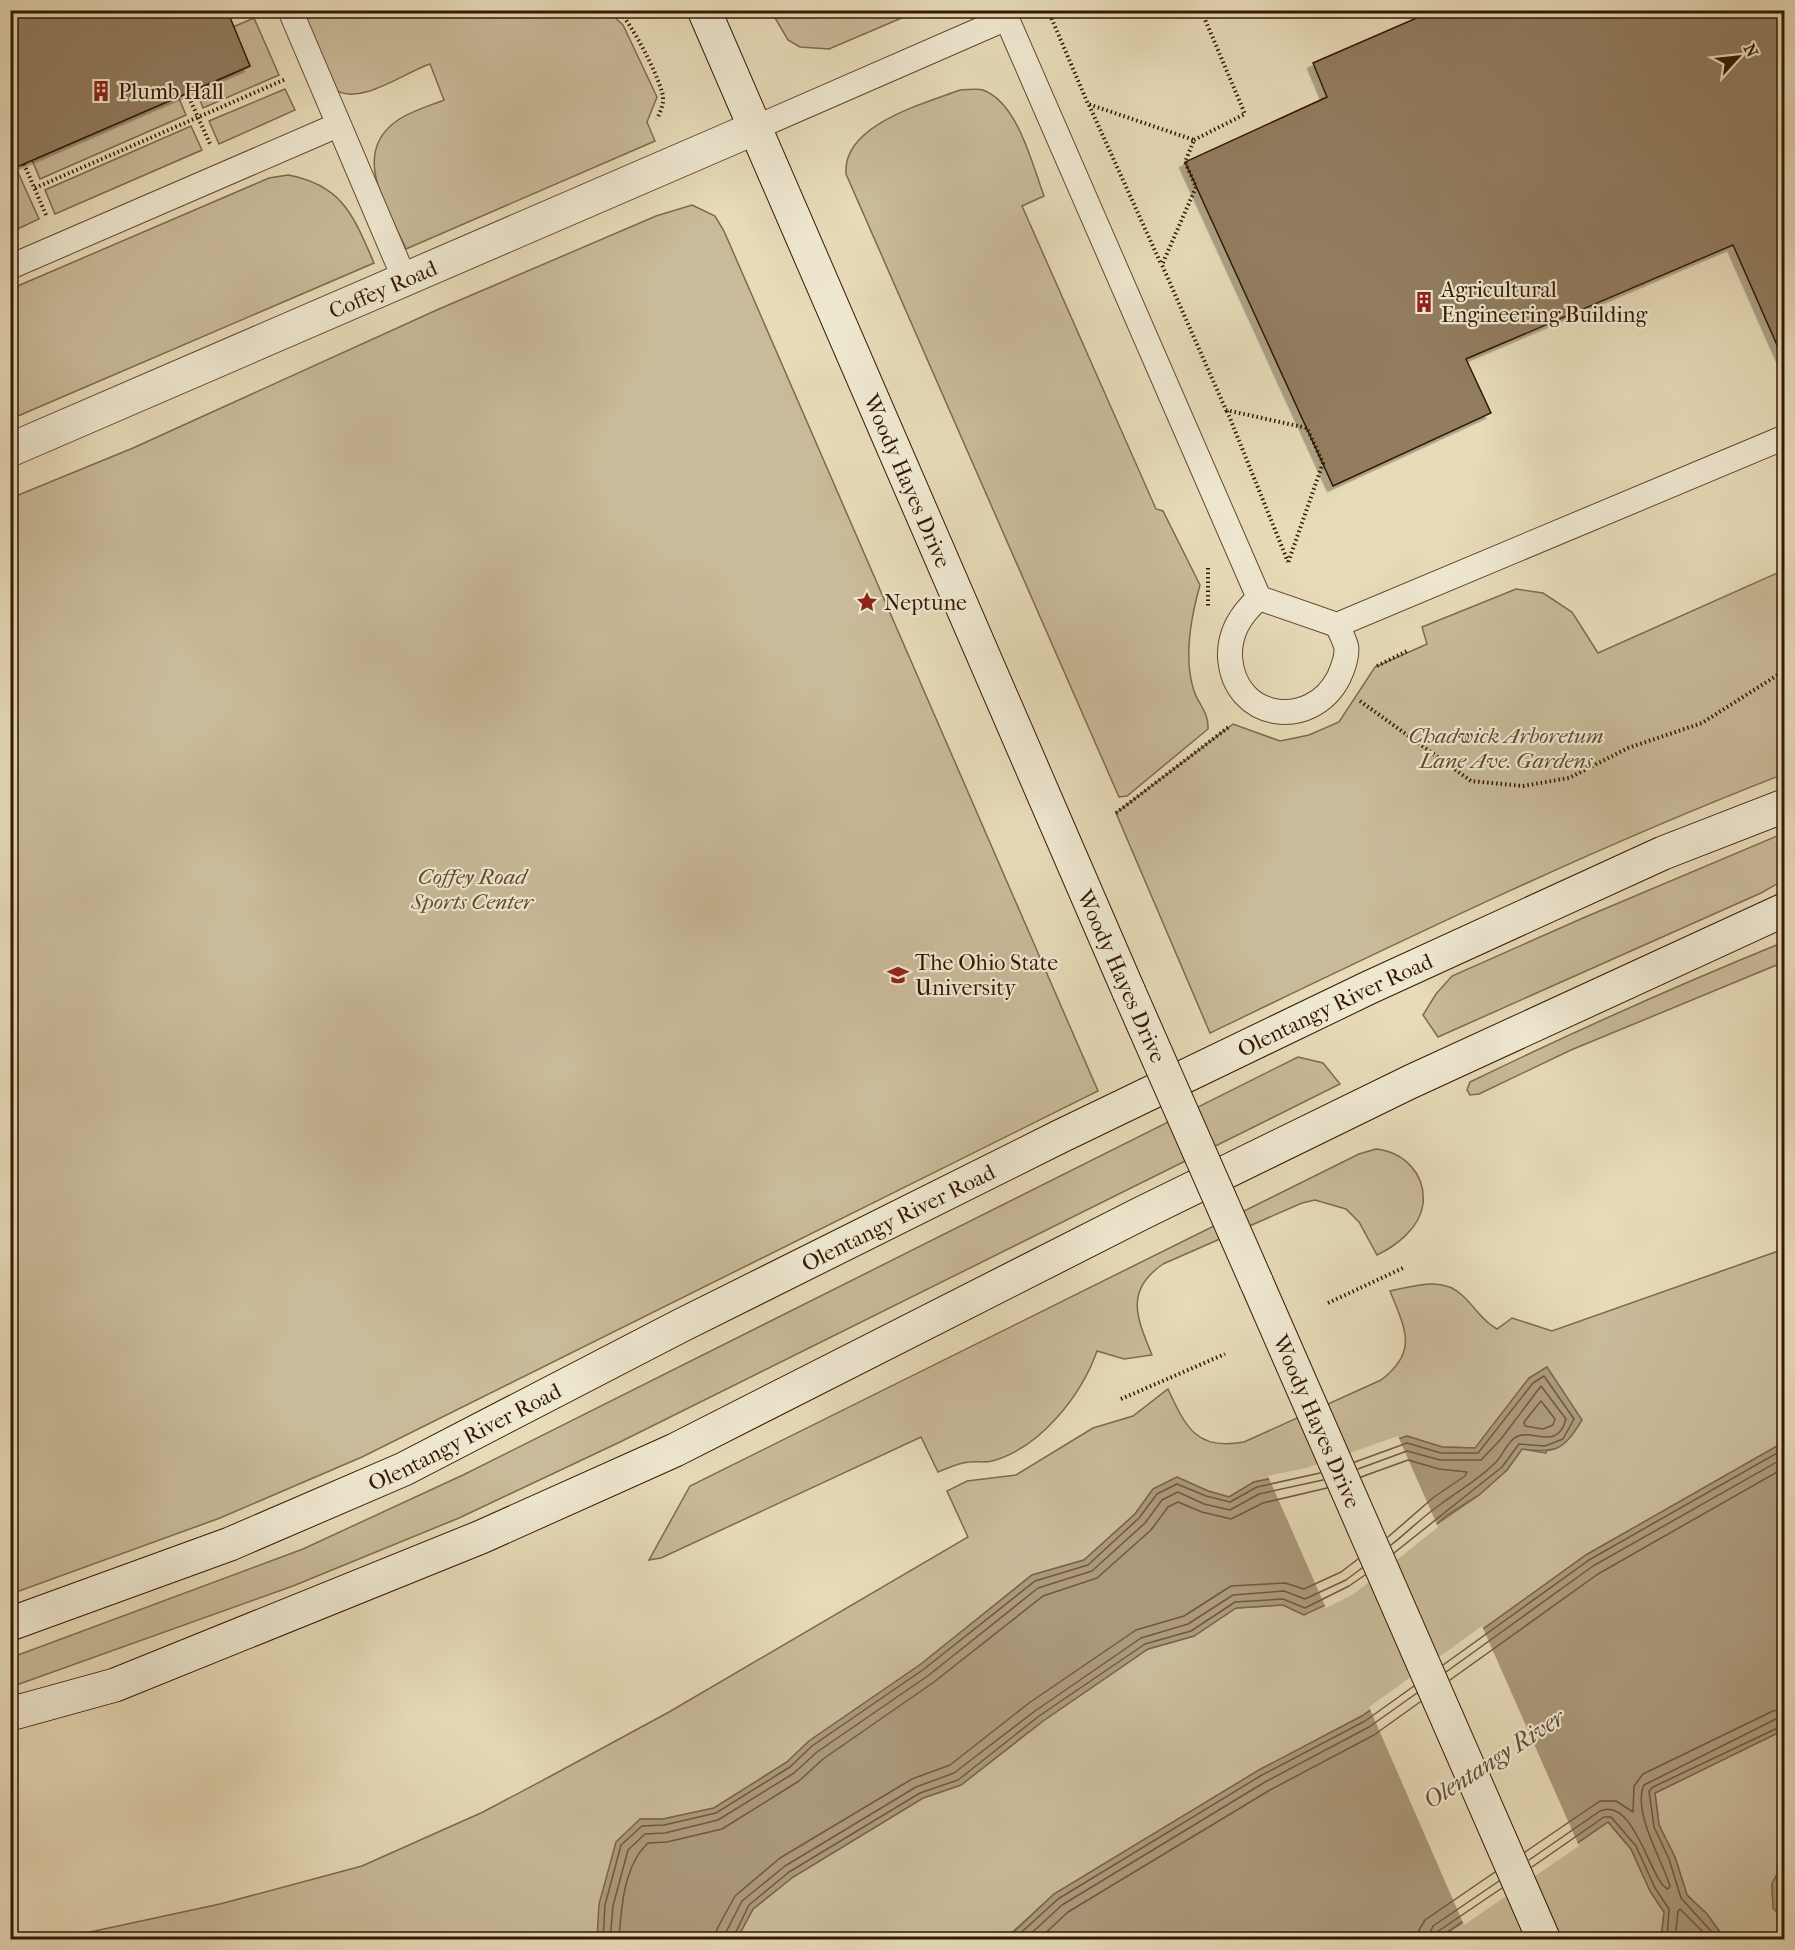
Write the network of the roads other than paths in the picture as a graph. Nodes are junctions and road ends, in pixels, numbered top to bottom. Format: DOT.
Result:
graph roads {
  1 [pos="290,10"];
  2 [pos="704,10"];
  3 [pos="1005,14"];
  4 [pos="338,125"];
  5 [pos="755,128"];
  6 [pos="10,267"];
  7 [pos="405,280"];
  8 [pos="1783,438"];
  9 [pos="10,450"];
  10 [pos="1259,598"];
  11 [pos="1337,624"];
  12 [pos="1785,806"];
  13 [pos="1785,910"];
  14 [pos="10,1624"];
  15 [pos="10,1714"];
  16 [pos="1544,1940"];
  1 -- 4 [label="lane"];
  2 -- 5 [label="main road, Woody Hayes Drive"];
  3 -- 5 [label="lane"];
  3 -- 10 [label="lane"];
  4 -- 6 [label="lane"];
  4 -- 7 [label="lane"];
  5 -- 7 [label="main road, Coffey Road"];
  5 -- 16 [label="main road, Woody Hayes Drive, bridge"];
  7 -- 9 [label="main road, Coffey Road"];
  8 -- 11 [label="lane"];
  10 -- 11 [label="lane"];
  10 -- 11 [label="lane"];
  12 -- 14 [label="main road, Olentangy River Road"];
  13 -- 15 [label="main road"];
}
